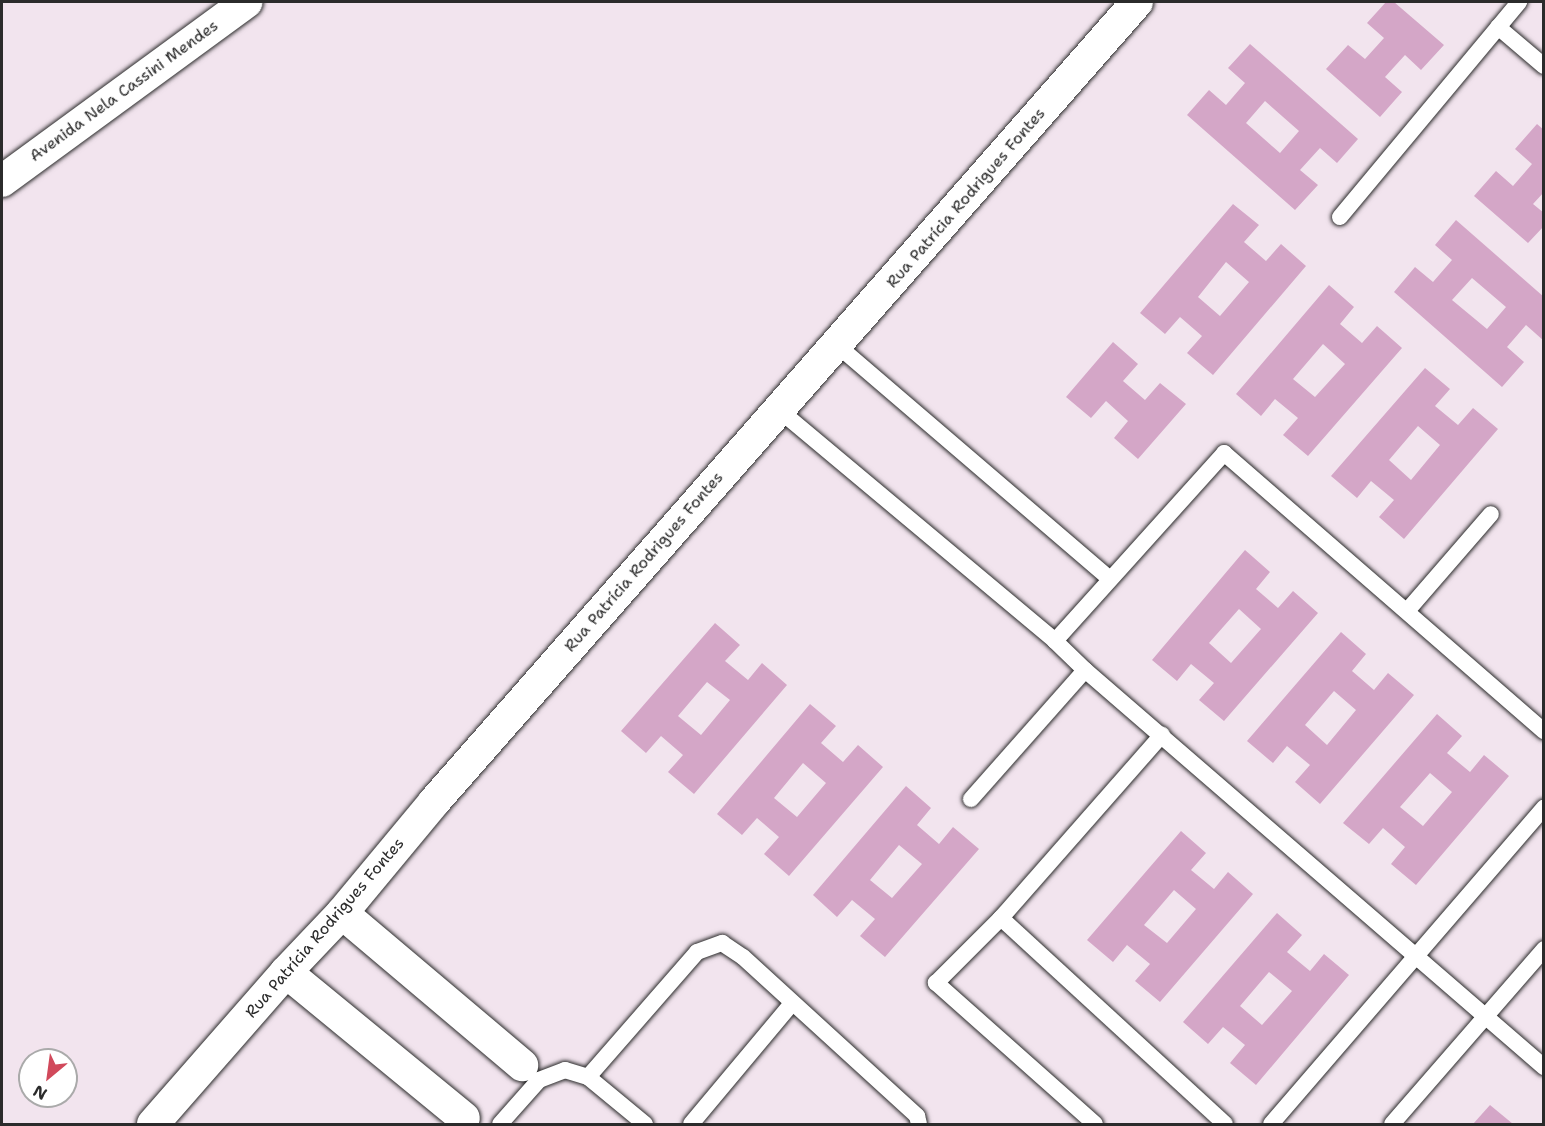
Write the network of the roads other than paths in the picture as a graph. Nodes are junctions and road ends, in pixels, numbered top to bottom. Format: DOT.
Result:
graph roads {
  1 [pos="247,2"];
  2 [pos="1137,2"];
  3 [pos="1519,2"];
  4 [pos="1498,27"];
  5 [pos="1544,66"];
  6 [pos="2,181"];
  7 [pos="1340,217"];
  8 [pos="837,345"];
  9 [pos="778,409"];
  10 [pos="1491,514"];
  11 [pos="1109,578"];
  12 [pos="1407,611"];
  13 [pos="1055,641"];
  14 [pos="1085,670"];
  15 [pos="1544,731"];
  16 [pos="1162,735"];
  17 [pos="971,799"];
  18 [pos="1544,808"];
  19 [pos="342,913"];
  20 [pos="1001,918"];
  21 [pos="1544,949"];
  22 [pos="1416,957"];
  23 [pos="286,972"];
  24 [pos="792,1003"];
  25 [pos="1485,1018"];
  26 [pos="1544,1067"];
  27 [pos="531,1072"];
  28 [pos="588,1077"];
  29 [pos="467,1121"];
  30 [pos="153,1125"];
  31 [pos="500,1125"];
  32 [pos="645,1125"];
  33 [pos="691,1125"];
  34 [pos="919,1125"];
  35 [pos="1095,1125"];
  36 [pos="1225,1125"];
  37 [pos="1271,1125"];
  38 [pos="1392,1125"];
  1 -- 6 [label="street, Avenida Nela Cassini Mendes"];
  2 -- 8 [label="street, Rua Patrícia Rodrigues Fontes"];
  3 -- 4 [label="lane"];
  4 -- 5 [label="lane"];
  4 -- 7 [label="lane"];
  8 -- 9 [label="street, Rua Patrícia Rodrigues Fontes"];
  8 -- 11 [label="lane"];
  9 -- 13 [label="lane"];
  9 -- 19 [label="street, Rua Patrícia Rodrigues Fontes"];
  10 -- 12 [label="lane"];
  11 -- 12 [label="lane"];
  11 -- 13 [label="lane"];
  12 -- 15 [label="lane"];
  13 -- 14 [label="lane"];
  14 -- 16 [label="lane"];
  14 -- 17 [label="lane"];
  16 -- 20 [label="lane"];
  16 -- 22 [label="lane"];
  18 -- 22 [label="lane"];
  19 -- 23 [label="street, Rua Patrícia Rodrigues Fontes"];
  19 -- 27 [label="street"];
  20 -- 35 [label="lane"];
  20 -- 36 [label="lane"];
  21 -- 25 [label="lane"];
  22 -- 25 [label="lane"];
  22 -- 37 [label="lane"];
  23 -- 29 [label="street"];
  23 -- 30 [label="street, Rua Patrícia Rodrigues Fontes"];
  24 -- 28 [label="lane"];
  24 -- 33 [label="lane"];
  24 -- 34 [label="lane"];
  25 -- 26 [label="lane"];
  25 -- 38 [label="lane"];
  27 -- 28 [label="lane"];
  27 -- 31 [label="lane"];
  28 -- 32 [label="lane"];
}
